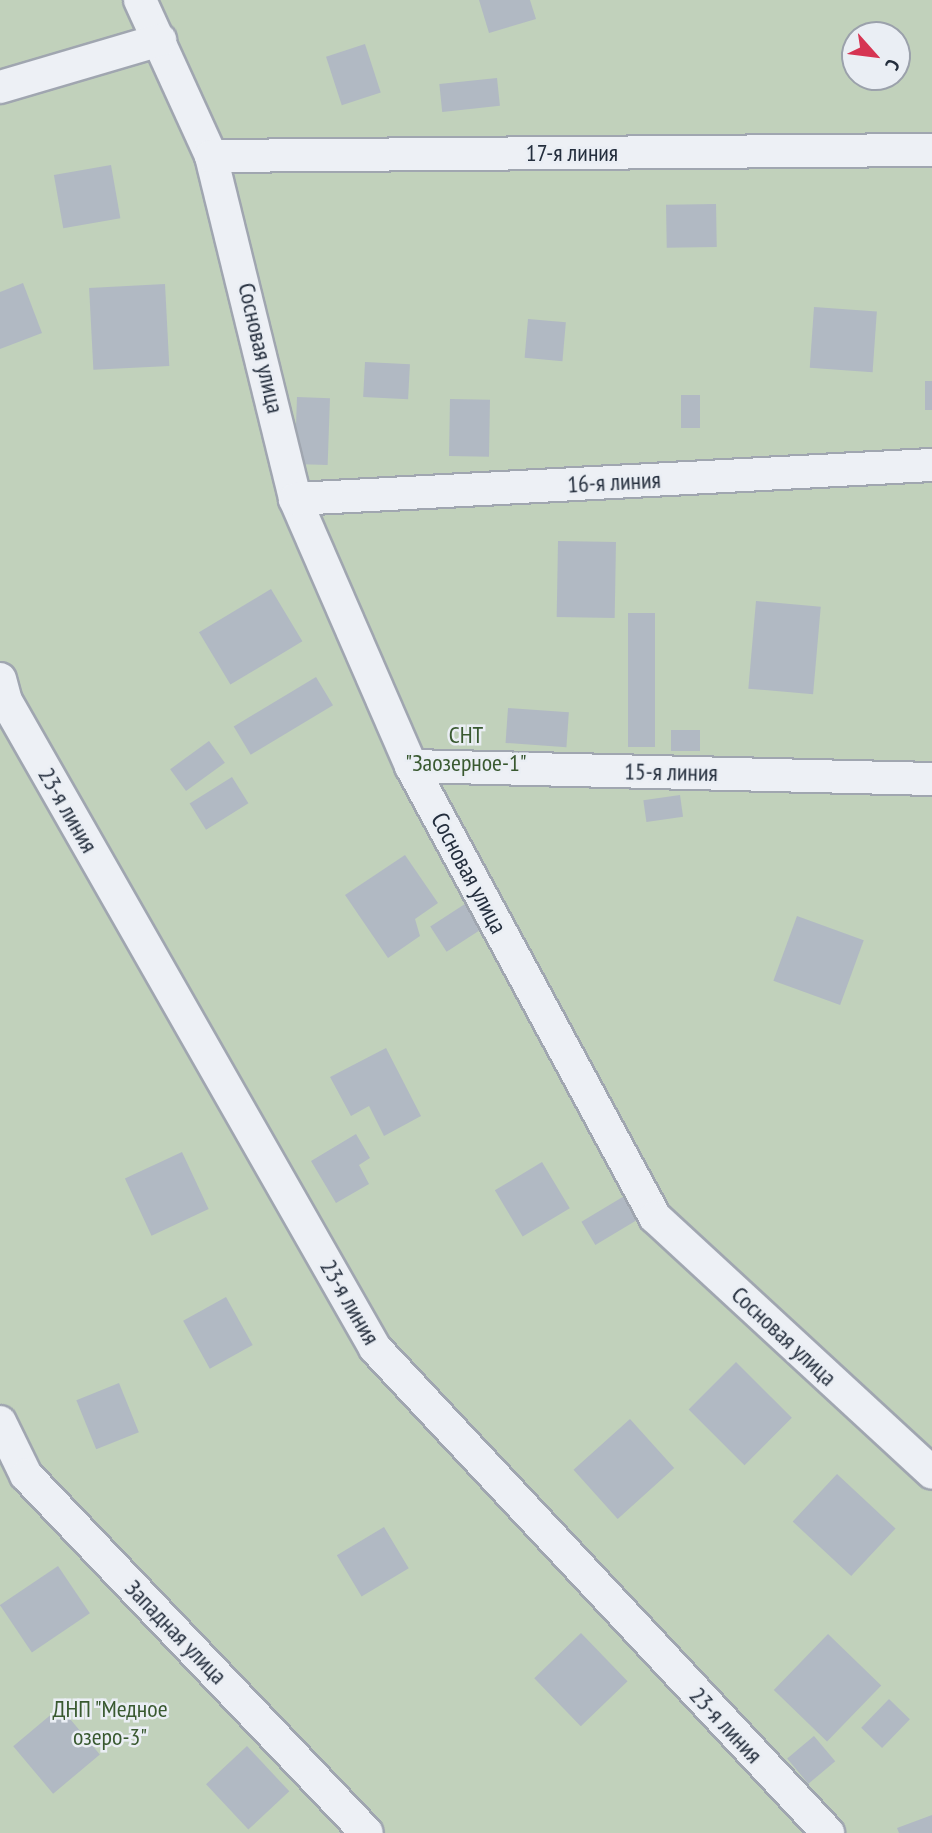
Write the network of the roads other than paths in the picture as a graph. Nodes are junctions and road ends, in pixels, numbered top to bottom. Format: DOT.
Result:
graph roads {
  1 [pos="140,0"];
  2 [pos="160,40"];
  3 [pos="0,87"];
  4 [pos="932,150"];
  5 [pos="211,156"];
  6 [pos="932,465"];
  7 [pos="295,499"];
  8 [pos="0,679"];
  9 [pos="411,766"];
  10 [pos="932,779"];
  11 [pos="0,1422"];
  12 [pos="932,1473"];
  13 [pos="367,1833"];
  14 [pos="828,1833"];
  1 -- 2 [label="street, Сосновая улица"];
  2 -- 3 [label="street"];
  2 -- 5 [label="street, Сосновая улица"];
  4 -- 5 [label="street, 17-я линия"];
  5 -- 7 [label="street, Сосновая улица"];
  6 -- 7 [label="street, 16-я линия"];
  7 -- 9 [label="street, Сосновая улица"];
  8 -- 14 [label="street, 23-я линия"];
  9 -- 10 [label="street, 15-я линия"];
  9 -- 12 [label="street, Сосновая улица"];
  11 -- 13 [label="street, Западная улица"];
}
